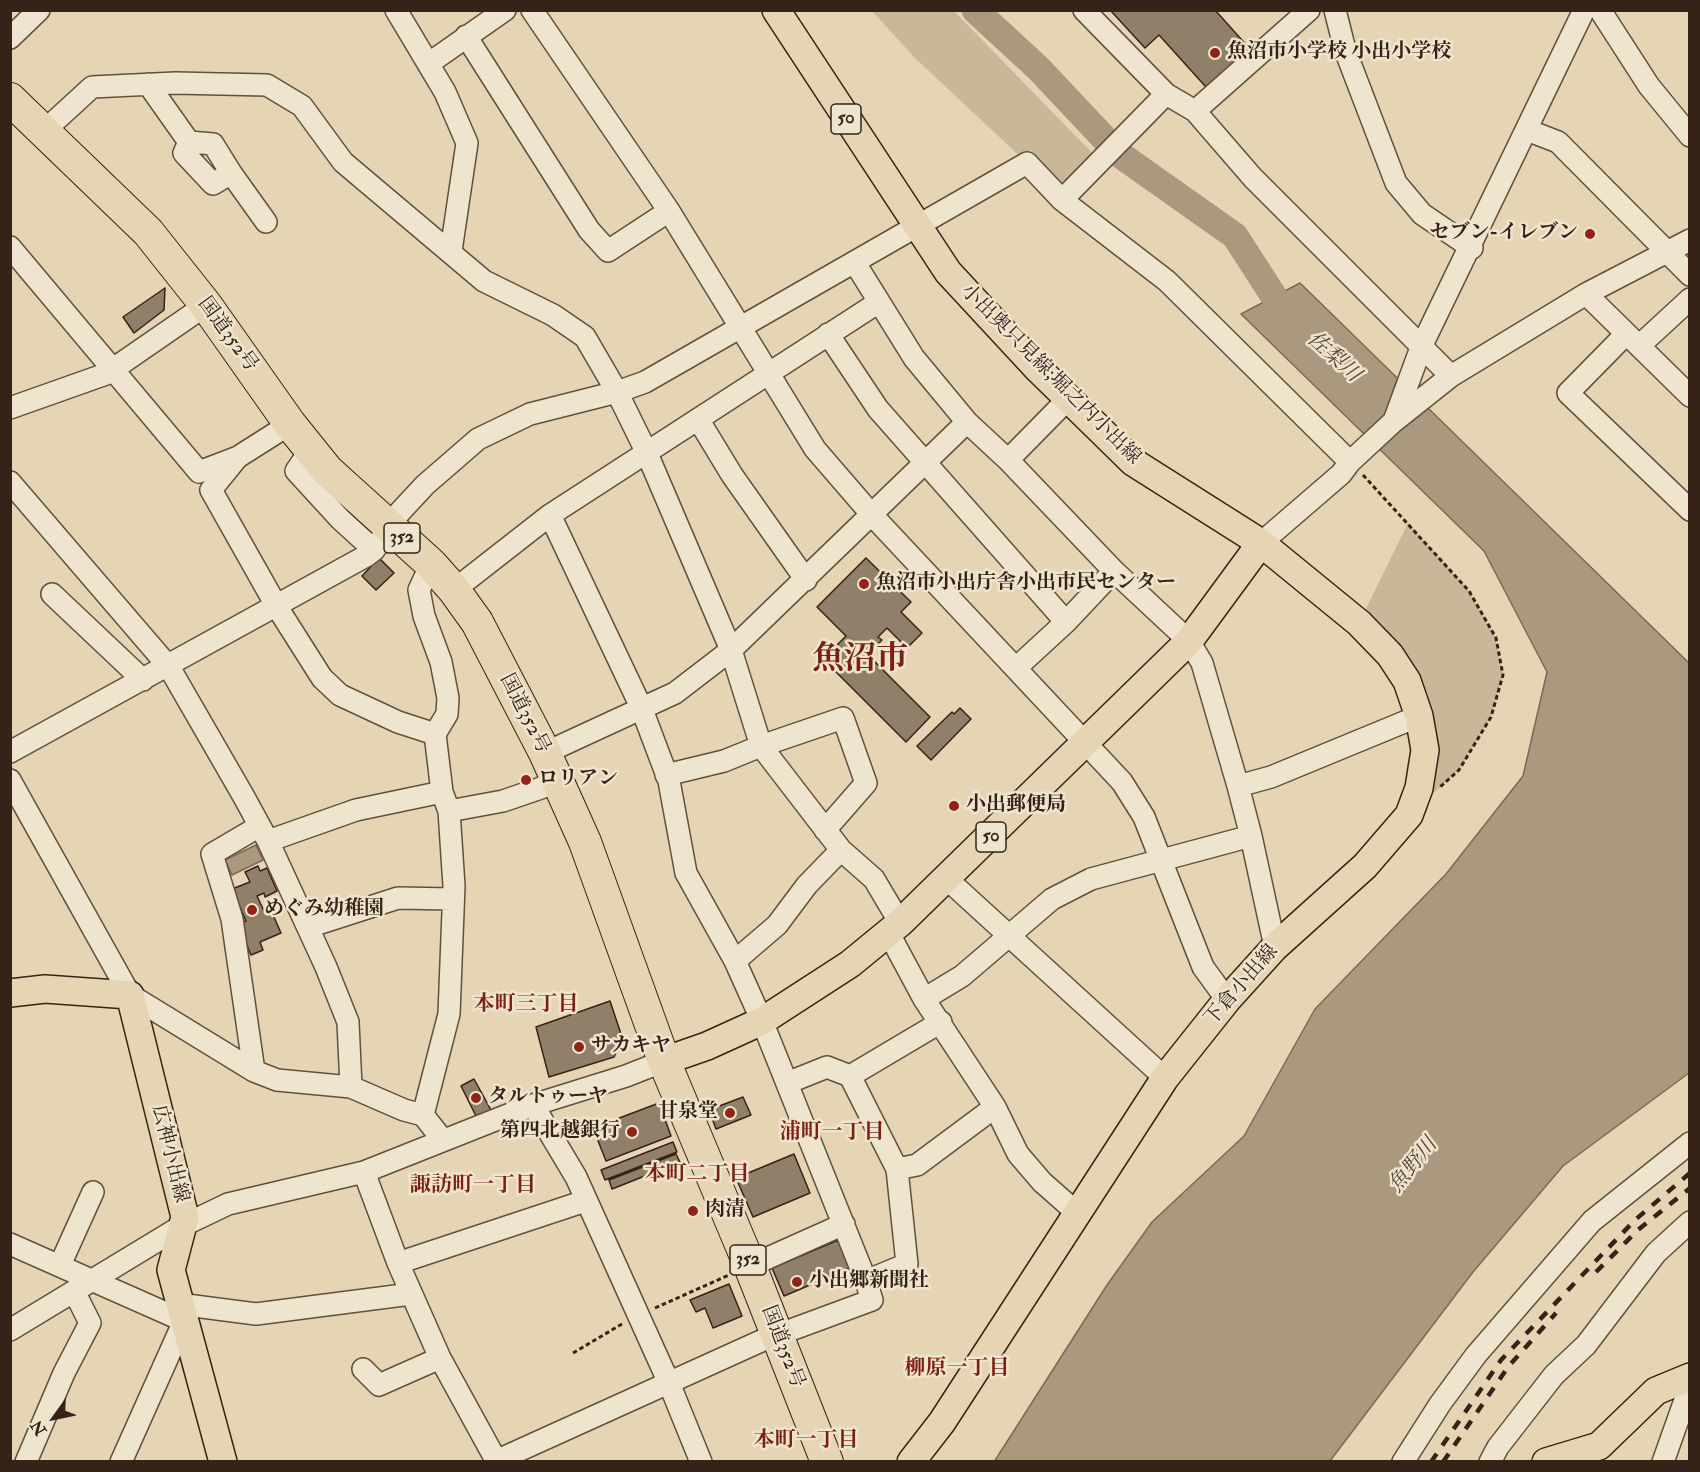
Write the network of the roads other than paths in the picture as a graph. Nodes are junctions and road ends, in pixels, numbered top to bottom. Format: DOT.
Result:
graph roads {
  1 [pos="39,10"];
  2 [pos="396,10"];
  3 [pos="505,10"];
  4 [pos="532,10"];
  5 [pos="776,10"];
  6 [pos="1083,10"];
  7 [pos="1309,10"];
  8 [pos="1335,10"];
  9 [pos="1584,10"];
  10 [pos="1600,10"];
  11 [pos="466,36"];
  12 [pos="10,38"];
  13 [pos="428,64"];
  14 [pos="148,84"];
  15 [pos="1162,97"];
  16 [pos="10,99"];
  17 [pos="1195,111"];
  18 [pos="44,130"];
  19 [pos="1527,130"];
  20 [pos="1689,136"];
  21 [pos="1065,196"];
  22 [pos="669,211"];
  23 [pos="266,222"];
  24 [pos="916,227"];
  25 [pos="1689,240"];
  26 [pos="10,247"];
  27 [pos="1472,248"];
  28 [pos="451,251"];
  29 [pos="1666,251"];
  30 [pos="855,263"];
  31 [pos="1689,275"];
  32 [pos="1586,294"];
  33 [pos="1689,299"];
  34 [pos="879,302"];
  35 [pos="206,305"];
  36 [pos="741,326"];
  37 [pos="828,334"];
  38 [pos="1632,340"];
  39 [pos="1422,345"];
  40 [pos="112,369"];
  41 [pos="767,374"];
  42 [pos="1451,376"];
  43 [pos="617,392"];
  44 [pos="1689,396"];
  45 [pos="1070,398"];
  46 [pos="10,408"];
  47 [pos="698,419"];
  48 [pos="967,422"];
  49 [pos="1393,422"];
  50 [pos="291,424"];
  51 [pos="646,451"];
  52 [pos="238,457"];
  53 [pos="1008,460"];
  54 [pos="1350,462"];
  55 [pos="926,463"];
  56 [pos="10,482"];
  57 [pos="1689,510"];
  58 [pos="872,514"];
  59 [pos="550,515"];
  60 [pos="382,539"];
  61 [pos="1261,543"];
  62 [pos="431,564"];
  63 [pos="1114,571"];
  64 [pos="806,580"];
  65 [pos="454,590"];
  66 [pos="52,594"];
  67 [pos="277,607"];
  68 [pos="1066,622"];
  69 [pos="1189,641"];
  70 [pos="731,650"];
  71 [pos="169,667"];
  72 [pos="1016,668"];
  73 [pos="143,680"];
  74 [pos="641,706"];
  75 [pos="1419,716"];
  76 [pos="435,734"];
  77 [pos="1088,741"];
  78 [pos="761,746"];
  79 [pos="10,752"];
  80 [pos="551,766"];
  81 [pos="666,775"];
  82 [pos="10,780"];
  83 [pos="1238,786"];
  84 [pos="446,801"];
  85 [pos="825,830"];
  86 [pos="263,834"];
  87 [pos="1251,836"];
  88 [pos="841,850"];
  89 [pos="1161,859"];
  90 [pos="948,880"];
  91 [pos="453,899"];
  92 [pos="308,927"];
  93 [pos="894,928"];
  94 [pos="1010,935"];
  95 [pos="1275,947"];
  96 [pos="735,961"];
  97 [pos="10,993"];
  98 [pos="130,995"];
  99 [pos="924,999"];
  100 [pos="1227,1000"];
  101 [pos="762,1021"];
  102 [pos="942,1022"];
  103 [pos="664,1061"];
  104 [pos="254,1071"];
  105 [pos="849,1076"];
  106 [pos="1166,1078"];
  107 [pos="787,1083"];
  108 [pos="351,1086"];
  109 [pos="533,1105"];
  110 [pos="995,1107"];
  111 [pos="423,1114"];
  112 [pos="442,1140"];
  113 [pos="1689,1143"];
  114 [pos="897,1169"];
  115 [pos="364,1172"];
  116 [pos="93,1192"];
  117 [pos="585,1201"];
  118 [pos="1076,1212"];
  119 [pos="1689,1222"];
  120 [pos="844,1224"];
  121 [pos="180,1227"];
  122 [pos="10,1244"];
  123 [pos="398,1263"];
  124 [pos="60,1266"];
  125 [pos="742,1270"];
  126 [pos="92,1280"];
  127 [pos="866,1281"];
  128 [pos="74,1291"];
  129 [pos="411,1294"];
  130 [pos="182,1312"];
  131 [pos="10,1329"];
  132 [pos="777,1335"];
  133 [pos="440,1358"];
  134 [pos="363,1369"];
  135 [pos="1689,1377"];
  136 [pos="669,1383"];
  137 [pos="1689,1386"];
  138 [pos="26,1461"];
  139 [pos="121,1461"];
  140 [pos="223,1461"];
  141 [pos="497,1461"];
  142 [pos="701,1461"];
  143 [pos="827,1461"];
  144 [pos="911,1461"];
  145 [pos="1403,1461"];
  146 [pos="1490,1461"];
  147 [pos="1546,1461"];
  148 [pos="1663,1461"];
  1 -- 12 [label="street"];
  2 -- 13 [label="street"];
  3 -- 11 [label="street"];
  4 -- 22 [label="street"];
  5 -- 24 [label="main road, 小出奥只見線;堀之内小出線 / 50"];
  6 -- 15 [label="street"];
  7 -- 17 [label="street"];
  8 -- 27 [label="street"];
  9 -- 19 [label="street"];
  10 -- 20 [label="street"];
  11 -- 13 [label="street"];
  11 -- 22 [label="street"];
  13 -- 28 [label="street"];
  14 -- 18 [label="street"];
  14 -- 23 [label="street"];
  14 -- 28 [label="street"];
  15 -- 17 [label="street"];
  15 -- 21 [label="street"];
  16 -- 18 [label="highway, 国道352号 / 352"];
  17 -- 39 [label="street"];
  18 -- 35 [label="highway, 国道352号 / 352"];
  19 -- 27 [label="street"];
  19 -- 29 [label="street"];
  21 -- 24 [label="street"];
  21 -- 54 [label="street"];
  22 -- 36 [label="street"];
  24 -- 30 [label="street"];
  24 -- 45 [label="main road, 小出奥只見線;堀之内小出線 / 50"];
  25 -- 29 [label="street"];
  26 -- 40 [label="street"];
  27 -- 39 [label="street"];
  28 -- 43 [label="street"];
  29 -- 31 [label="street"];
  29 -- 32 [label="street"];
  30 -- 34 [label="street"];
  30 -- 36 [label="street"];
  32 -- 38 [label="street"];
  32 -- 42 [label="street"];
  33 -- 38 [label="street"];
  34 -- 37 [label="street"];
  34 -- 48 [label="street"];
  35 -- 40 [label="street"];
  35 -- 50 [label="highway, 国道352号 / 352"];
  36 -- 41 [label="street"];
  36 -- 43 [label="street"];
  37 -- 41 [label="street"];
  37 -- 55 [label="street"];
  38 -- 44 [label="street"];
  38 -- 57 [label="street"];
  39 -- 42 [label="street"];
  39 -- 49 [label="street"];
  40 -- 46 [label="street"];
  40 -- 52 [label="street"];
  41 -- 47 [label="street"];
  41 -- 58 [label="street"];
  42 -- 49 [label="street"];
  43 -- 51 [label="street"];
  43 -- 60 [label="street"];
  45 -- 53 [label="street"];
  45 -- 61 [label="main road, 小出奥只見線;堀之内小出線 / 50"];
  47 -- 51 [label="street"];
  47 -- 64 [label="street"];
  48 -- 53 [label="street"];
  48 -- 55 [label="street"];
  49 -- 54 [label="street"];
  50 -- 52 [label="street"];
  50 -- 60 [label="highway, 国道352号 / 352"];
  51 -- 59 [label="street"];
  51 -- 70 [label="street"];
  52 -- 67 [label="street"];
  53 -- 63 [label="street"];
  54 -- 61 [label="street"];
  55 -- 58 [label="street"];
  55 -- 68 [label="street"];
  56 -- 71 [label="street"];
  58 -- 64 [label="street"];
  58 -- 72 [label="street"];
  59 -- 65 [label="street"];
  59 -- 74 [label="street"];
  60 -- 62 [label="highway, 国道352号 / 352"];
  60 -- 67 [label="street"];
  61 -- 69 [label="main road, 50"];
  61 -- 75 [label="main road, 下倉小出線"];
  62 -- 65 [label="highway, 国道352号 / 352"];
  62 -- 76 [label="street"];
  63 -- 68 [label="street"];
  63 -- 69 [label="street"];
  64 -- 70 [label="street"];
  65 -- 80 [label="highway, 国道352号 / 352"];
  66 -- 73 [label="street"];
  67 -- 71 [label="street"];
  67 -- 76 [label="street"];
  68 -- 72 [label="street"];
  69 -- 77 [label="main road, 50"];
  69 -- 83 [label="street"];
  70 -- 74 [label="street"];
  70 -- 78 [label="street"];
  71 -- 73 [label="street"];
  71 -- 86 [label="street"];
  72 -- 77 [label="street"];
  73 -- 79 [label="street"];
  74 -- 80 [label="street"];
  74 -- 81 [label="street"];
  75 -- 83 [label="street"];
  75 -- 95 [label="main road, 下倉小出線"];
  76 -- 84 [label="street"];
  77 -- 89 [label="street"];
  77 -- 90 [label="main road, 50"];
  78 -- 81 [label="street"];
  78 -- 85 [label="street"];
  78 -- 85 [label="street"];
  80 -- 84 [label="street"];
  80 -- 103 [label="highway, 国道352号 / 352"];
  81 -- 96 [label="street"];
  82 -- 98 [label="street"];
  83 -- 87 [label="street"];
  84 -- 86 [label="street"];
  84 -- 91 [label="street"];
  85 -- 88 [label="street"];
  86 -- 92 [label="street"];
  86 -- 104 [label="street"];
  87 -- 89 [label="street"];
  87 -- 95 [label="street"];
  88 -- 93 [label="street"];
  88 -- 96 [label="street"];
  89 -- 94 [label="street"];
  89 -- 100 [label="street"];
  90 -- 93 [label="main road, 50"];
  90 -- 94 [label="street"];
  91 -- 92 [label="street"];
  91 -- 111 [label="street"];
  92 -- 108 [label="street"];
  93 -- 99 [label="street"];
  93 -- 101 [label="main road, 50"];
  94 -- 99 [label="street"];
  94 -- 106 [label="street"];
  95 -- 100 [label="main road, 下倉小出線"];
  96 -- 101 [label="street"];
  97 -- 98 [label="main road"];
  98 -- 104 [label="street"];
  98 -- 121 [label="main road, 広神小出線"];
  99 -- 102 [label="street"];
  100 -- 106 [label="main road, 下倉小出線"];
  101 -- 103 [label="main road, 50"];
  101 -- 107 [label="street"];
  102 -- 105 [label="street"];
  102 -- 110 [label="street"];
  103 -- 109 [label="street"];
  103 -- 125 [label="highway, 国道352号 / 352"];
  104 -- 108 [label="street"];
  105 -- 107 [label="street"];
  105 -- 114 [label="street"];
  106 -- 118 [label="main road, 下倉小出線"];
  107 -- 120 [label="street"];
  108 -- 111 [label="street"];
  109 -- 112 [label="street"];
  109 -- 117 [label="street"];
  110 -- 114 [label="street"];
  110 -- 118 [label="street"];
  111 -- 112 [label="street"];
  112 -- 115 [label="street"];
  113 -- 145 [label="street"];
  114 -- 127 [label="street"];
  115 -- 121 [label="street"];
  115 -- 123 [label="street"];
  116 -- 124 [label="street"];
  117 -- 123 [label="street"];
  117 -- 136 [label="street"];
  118 -- 144 [label="main road, 下倉小出線"];
  119 -- 146 [label="street"];
  120 -- 125 [label="street"];
  120 -- 127 [label="street"];
  121 -- 126 [label="street"];
  121 -- 130 [label="main road, 広神小出線"];
  122 -- 124 [label="street"];
  123 -- 129 [label="street"];
  124 -- 126 [label="street"];
  125 -- 132 [label="highway, 国道352号 / 352"];
  126 -- 128 [label="street"];
  126 -- 130 [label="street"];
  127 -- 132 [label="street"];
  128 -- 131 [label="street"];
  128 -- 138 [label="street"];
  129 -- 130 [label="street"];
  129 -- 133 [label="street"];
  130 -- 139 [label="street"];
  130 -- 140 [label="main road, 広神小出線"];
  132 -- 136 [label="street"];
  132 -- 143 [label="highway, 国道352号 / 352"];
  133 -- 134 [label="street"];
  133 -- 141 [label="street"];
  135 -- 147 [label="main road"];
  136 -- 141 [label="street"];
  136 -- 142 [label="street"];
  137 -- 148 [label="street"];
}
